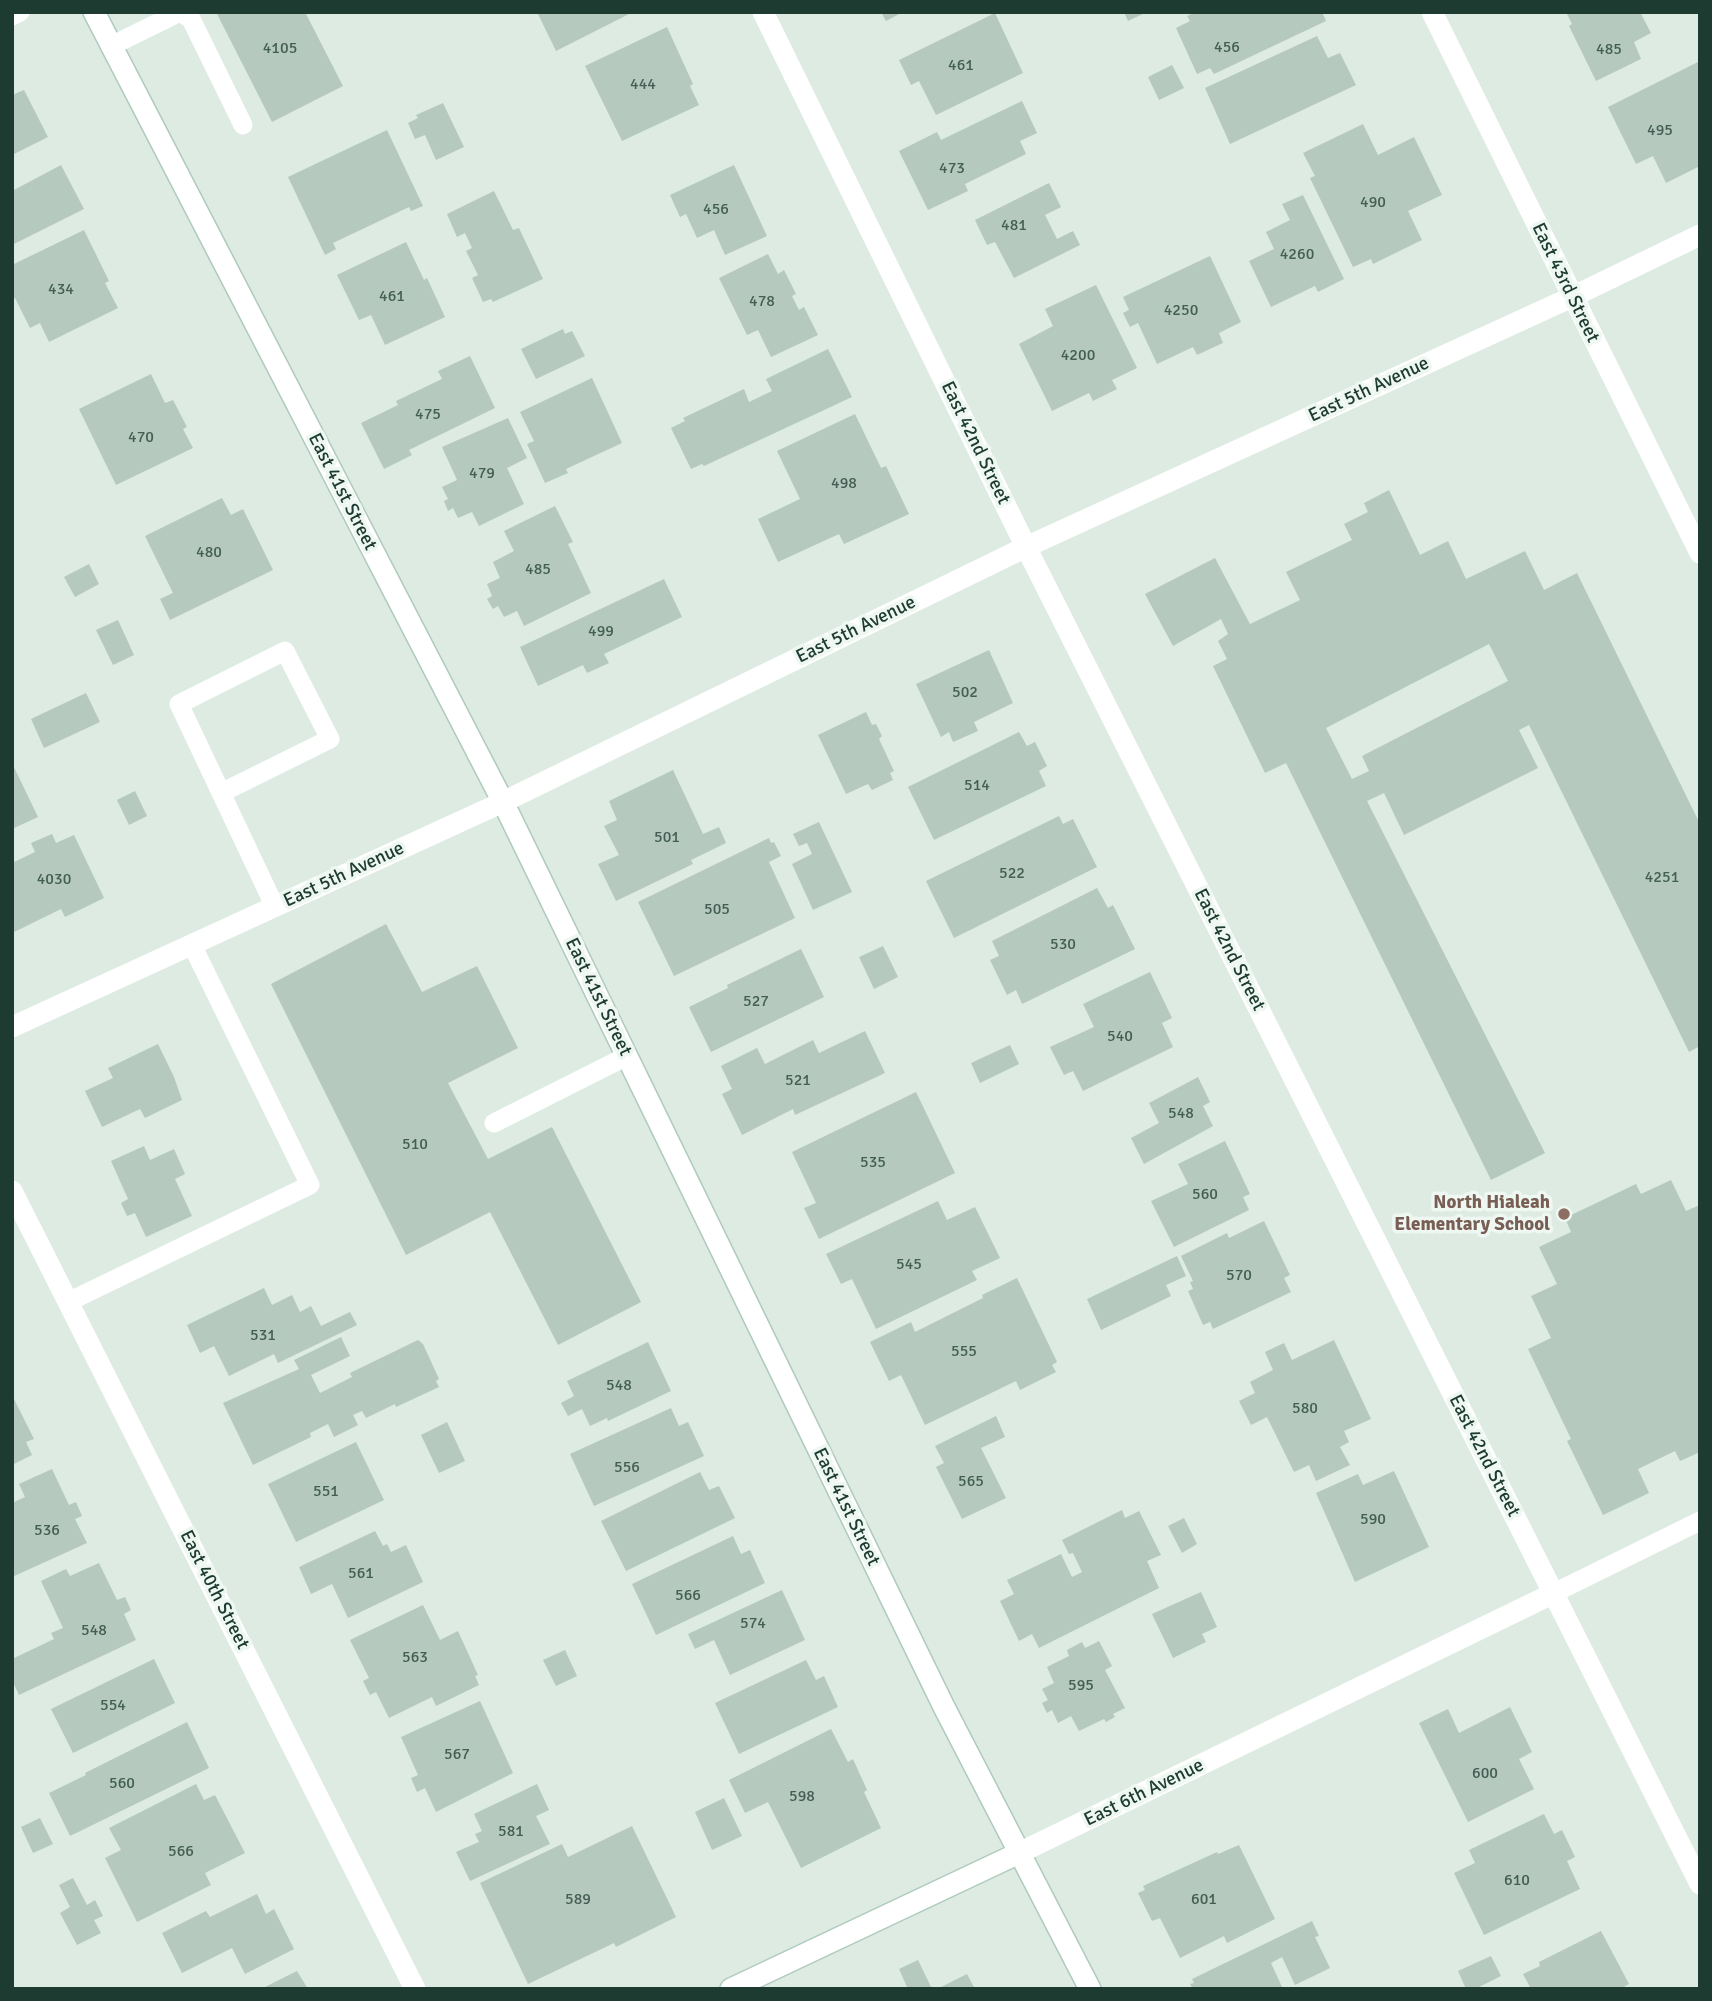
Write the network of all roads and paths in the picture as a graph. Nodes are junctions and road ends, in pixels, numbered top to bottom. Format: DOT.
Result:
graph roads {
  1 [pos="20,12"];
  2 [pos="94,12"];
  3 [pos="180,12"];
  4 [pos="763,12"];
  5 [pos="1432,12"];
  6 [pos="12,16"];
  7 [pos="111,46"];
  8 [pos="243,125"];
  9 [pos="1700,235"];
  10 [pos="1572,297"];
  11 [pos="1026,547"];
  12 [pos="1700,553"];
  13 [pos="221,793"];
  14 [pos="503,802"];
  15 [pos="275,907"];
  16 [pos="192,945"];
  17 [pos="12,1027"];
  18 [pos="627,1056"];
  19 [pos="494,1123"];
  20 [pos="12,1191"];
  21 [pos="68,1302"];
  22 [pos="1700,1521"];
  23 [pos="1554,1594"];
  24 [pos="1019,1853"];
  25 [pos="1700,1884"];
  26 [pos="415,1989"];
  27 [pos="732,1989"];
  28 [pos="1090,1989"];
  1 -- 6 [label="lane"];
  2 -- 7 [label="street, East 41st Street"];
  3 -- 7 [label="lane"];
  3 -- 8 [label="lane"];
  4 -- 11 [label="street, East 42nd Street"];
  5 -- 10 [label="street, East 43rd Street"];
  7 -- 14 [label="street, East 41st Street"];
  9 -- 10 [label="street, East 5th Avenue"];
  10 -- 11 [label="street, East 5th Avenue"];
  10 -- 12 [label="street, East 43rd Street"];
  11 -- 14 [label="street, East 5th Avenue"];
  11 -- 23 [label="street, East 42nd Street"];
  13 -- 13 [label="lane"];
  13 -- 15 [label="lane"];
  14 -- 15 [label="street, East 5th Avenue"];
  14 -- 18 [label="street, East 41st Street"];
  15 -- 16 [label="street, East 5th Avenue"];
  16 -- 17 [label="street, East 5th Avenue"];
  16 -- 21 [label="lane"];
  18 -- 19 [label="lane"];
  18 -- 24 [label="street, East 41st Street"];
  20 -- 21 [label="street, East 40th Street"];
  21 -- 26 [label="street, East 40th Street"];
  22 -- 23 [label="lane"];
  23 -- 24 [label="street, East 6th Avenue"];
  23 -- 25 [label="street, East 42nd Street"];
  24 -- 27 [label="street, East 6th Avenue"];
  24 -- 28 [label="street, East 41st Street"];
}
